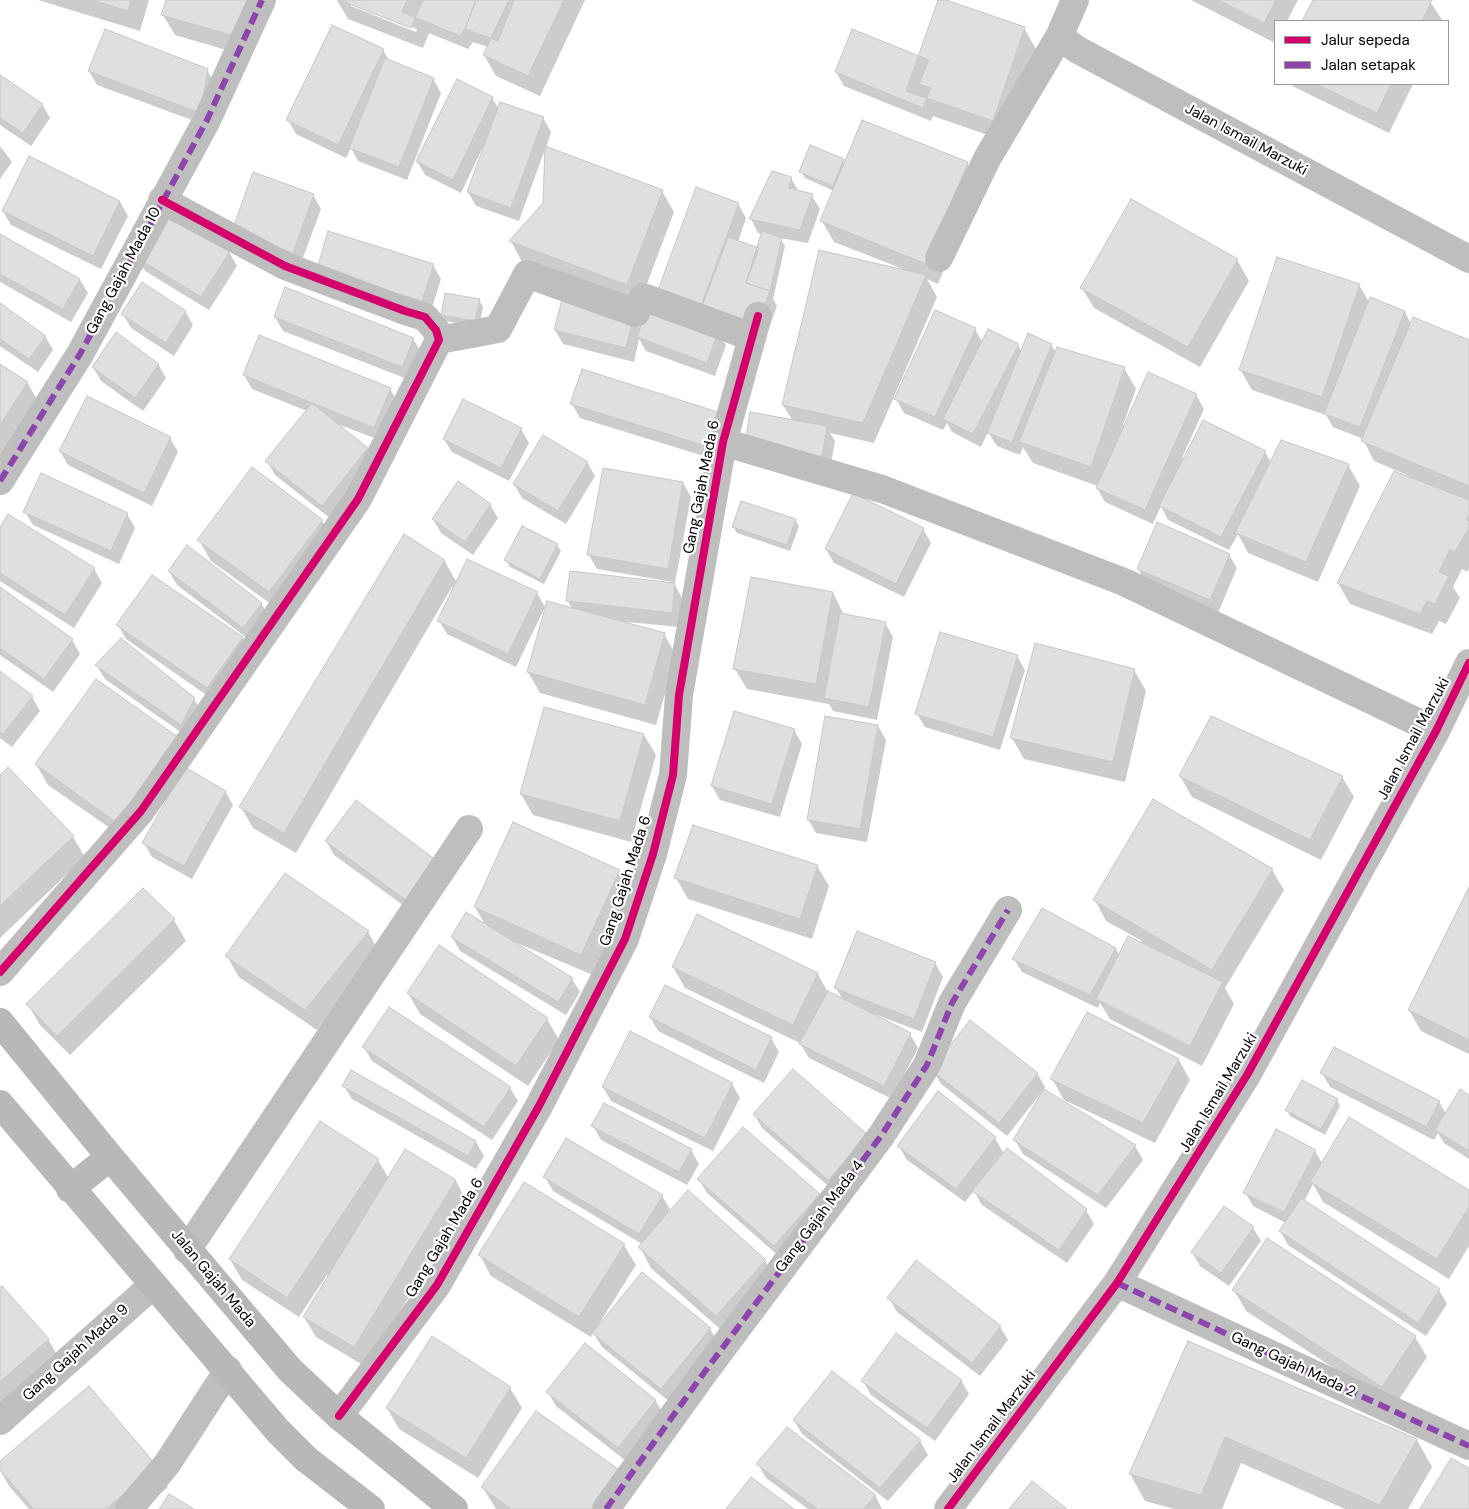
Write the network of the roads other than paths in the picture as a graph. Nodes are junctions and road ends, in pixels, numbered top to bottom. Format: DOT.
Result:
graph roads {
  1 [pos="262,0"];
  2 [pos="1075,0"];
  3 [pos="1059,37"];
  4 [pos="162,200"];
  5 [pos="939,258"];
  6 [pos="1469,259"];
  7 [pos="439,340"];
  8 [pos="723,442"];
  9 [pos="0,481"];
  10 [pos="1469,663"];
  11 [pos="1436,731"];
  12 [pos="469,829"];
  13 [pos="1008,910"];
  14 [pos="0,972"];
  15 [pos="0,1022"];
  16 [pos="0,1104"];
  17 [pos="110,1156"];
  18 [pos="70,1189"];
  19 [pos="187,1250"];
  20 [pos="1117,1283"];
  21 [pos="153,1285"];
  22 [pos="228,1370"];
  23 [pos="339,1416"];
  24 [pos="0,1421"];
  25 [pos="1469,1446"];
  26 [pos="129,1509"];
  27 [pos="371,1509"];
  28 [pos="454,1509"];
  29 [pos="606,1509"];
  30 [pos="948,1509"];
  1 -- 4 [label="street, Gang Gajah Mada 10"];
  2 -- 3 [label="street"];
  3 -- 5 [label="street"];
  3 -- 6 [label="street, Jalan Ismail Marzuki"];
  4 -- 7 [label="street"];
  4 -- 9 [label="street, Gang Gajah Mada 10"];
  7 -- 8 [label="street, Gang Gajah Mada 6"];
  7 -- 14 [label="street"];
  8 -- 11 [label="street"];
  8 -- 23 [label="street, Gang Gajah Mada 6"];
  10 -- 11 [label="street, Jalan Ismail Marzuki"];
  11 -- 20 [label="street, Jalan Ismail Marzuki"];
  12 -- 19 [label="street"];
  13 -- 29 [label="street, Gang Gajah Mada 4"];
  15 -- 17 [label="street, Jalan Gajah Mada"];
  16 -- 18 [label="street"];
  17 -- 18 [label="street"];
  17 -- 19 [label="street, Jalan Gajah Mada"];
  18 -- 21 [label="street"];
  19 -- 23 [label="street, Jalan Gajah Mada"];
  20 -- 25 [label="street, Gang Gajah Mada 2"];
  20 -- 30 [label="street, Jalan Ismail Marzuki"];
  21 -- 22 [label="street"];
  21 -- 24 [label="street, Gang Gajah Mada 9"];
  22 -- 26 [label="street"];
  22 -- 27 [label="street"];
  23 -- 28 [label="street, Jalan Gajah Mada"];
}
